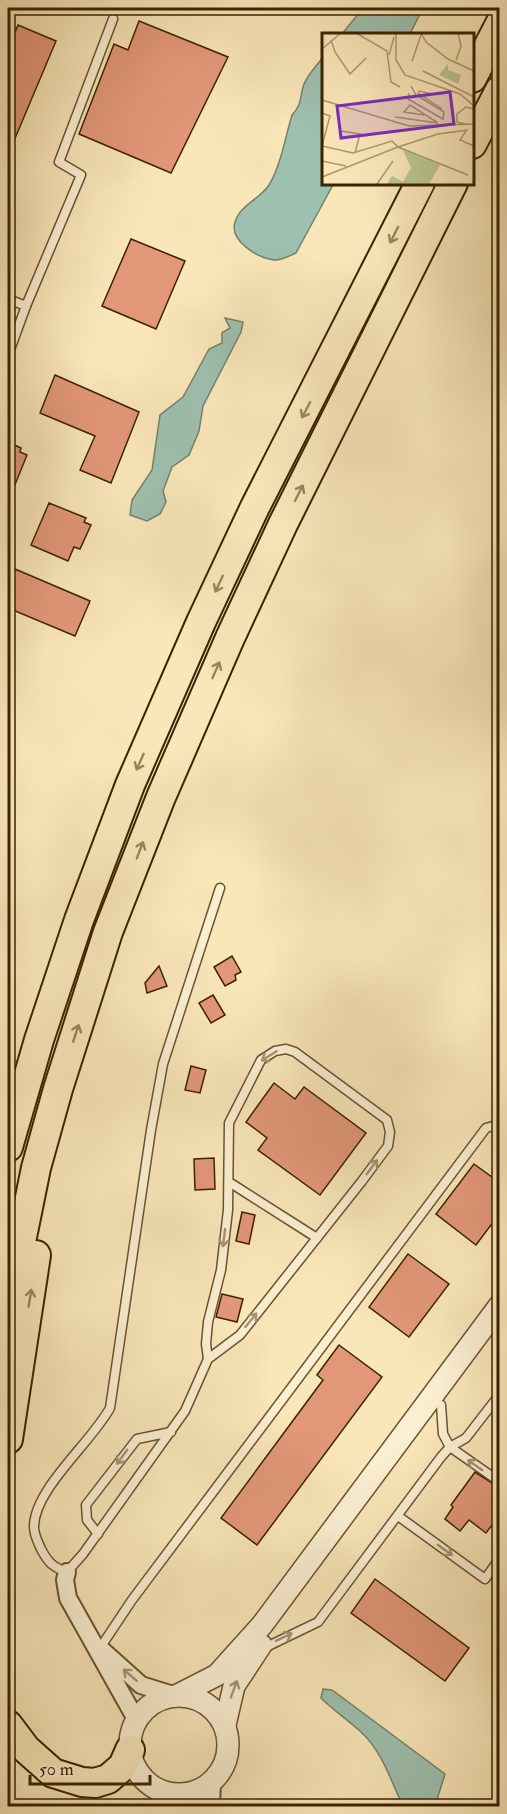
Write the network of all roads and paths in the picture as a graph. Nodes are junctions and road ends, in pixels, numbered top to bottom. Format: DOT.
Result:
graph roads {
  1 [pos="113,19"];
  2 [pos="500,24"];
  3 [pos="474,74"];
  4 [pos="500,90"];
  5 [pos="500,107"];
  6 [pos="476,136"];
  7 [pos="419,184"];
  8 [pos="453,184"];
  9 [pos="8,298"];
  10 [pos="26,306"];
  11 [pos="8,355"];
  12 [pos="220,888"];
  13 [pos="58,1089"];
  14 [pos="500,1124"];
  15 [pos="8,1147"];
  16 [pos="230,1182"];
  17 [pos="317,1238"];
  18 [pos="500,1303"];
  19 [pos="8,1306"];
  20 [pos="492,1324"];
  21 [pos="208,1359"];
  22 [pos="500,1394"];
  23 [pos="441,1405"];
  24 [pos="171,1432"];
  25 [pos="8,1439"];
  26 [pos="450,1447"];
  27 [pos="500,1482"];
  28 [pos="398,1516"];
  29 [pos="98,1534"];
  30 [pos="500,1558"];
  31 [pos="67,1572"];
  32 [pos="97,1646"];
  33 [pos="252,1656"];
  34 [pos="176,1696"];
  35 [pos="137,1720"];
  36 [pos="8,1725"];
  37 [pos="225,1725"];
  38 [pos="130,1750"];
  39 [pos="212,1782"];
  40 [pos="165,1792"];
  41 [pos="183,1806"];
  42 [pos="211,1806"];
  1 -- 10 [label="lane"];
  2 -- 3 [label="highway"];
  4 -- 6 [label="highway"];
  5 -- 6 [label="highway"];
  7 -- 15 [label="highway, one-way"];
  13 -- 8 [label="highway, one-way"];
  9 -- 10 [label="lane"];
  10 -- 11 [label="lane"];
  12 -- 31 [label="lane"];
  13 -- 19 [label="highway"];
  25 -- 13 [label="highway, one-way"];
  14 -- 32 [label="lane"];
  16 -- 17 [label="lane"];
  17 -- 16 [label="lane, one-way"];
  16 -- 21 [label="lane, one-way"];
  21 -- 17 [label="lane, one-way"];
  18 -- 20 [label="street"];
  20 -- 23 [label="street"];
  20 -- 34 [label="street"];
  21 -- 24 [label="lane"];
  22 -- 26 [label="lane"];
  23 -- 26 [label="lane"];
  23 -- 33 [label="street"];
  24 -- 29 [label="lane"];
  24 -- 29 [label="lane, one-way"];
  27 -- 26 [label="lane, one-way"];
  26 -- 28 [label="lane"];
  28 -- 30 [label="lane, one-way"];
  33 -- 28 [label="lane, one-way"];
  29 -- 31 [label="lane"];
  31 -- 32 [label="street"];
  34 -- 32 [label="street, one-way"];
  32 -- 35 [label="street"];
  37 -- 33 [label="street, one-way"];
  34 -- 35 [label="street"];
  34 -- 37 [label="street"];
  35 -- 38 [label="street"];
  36 -- 38 [label="highway"];
  37 -- 39 [label="street"];
  38 -- 40 [label="street"];
  39 -- 40 [label="street"];
  39 -- 42 [label="street"];
  40 -- 41 [label="street"];
}
